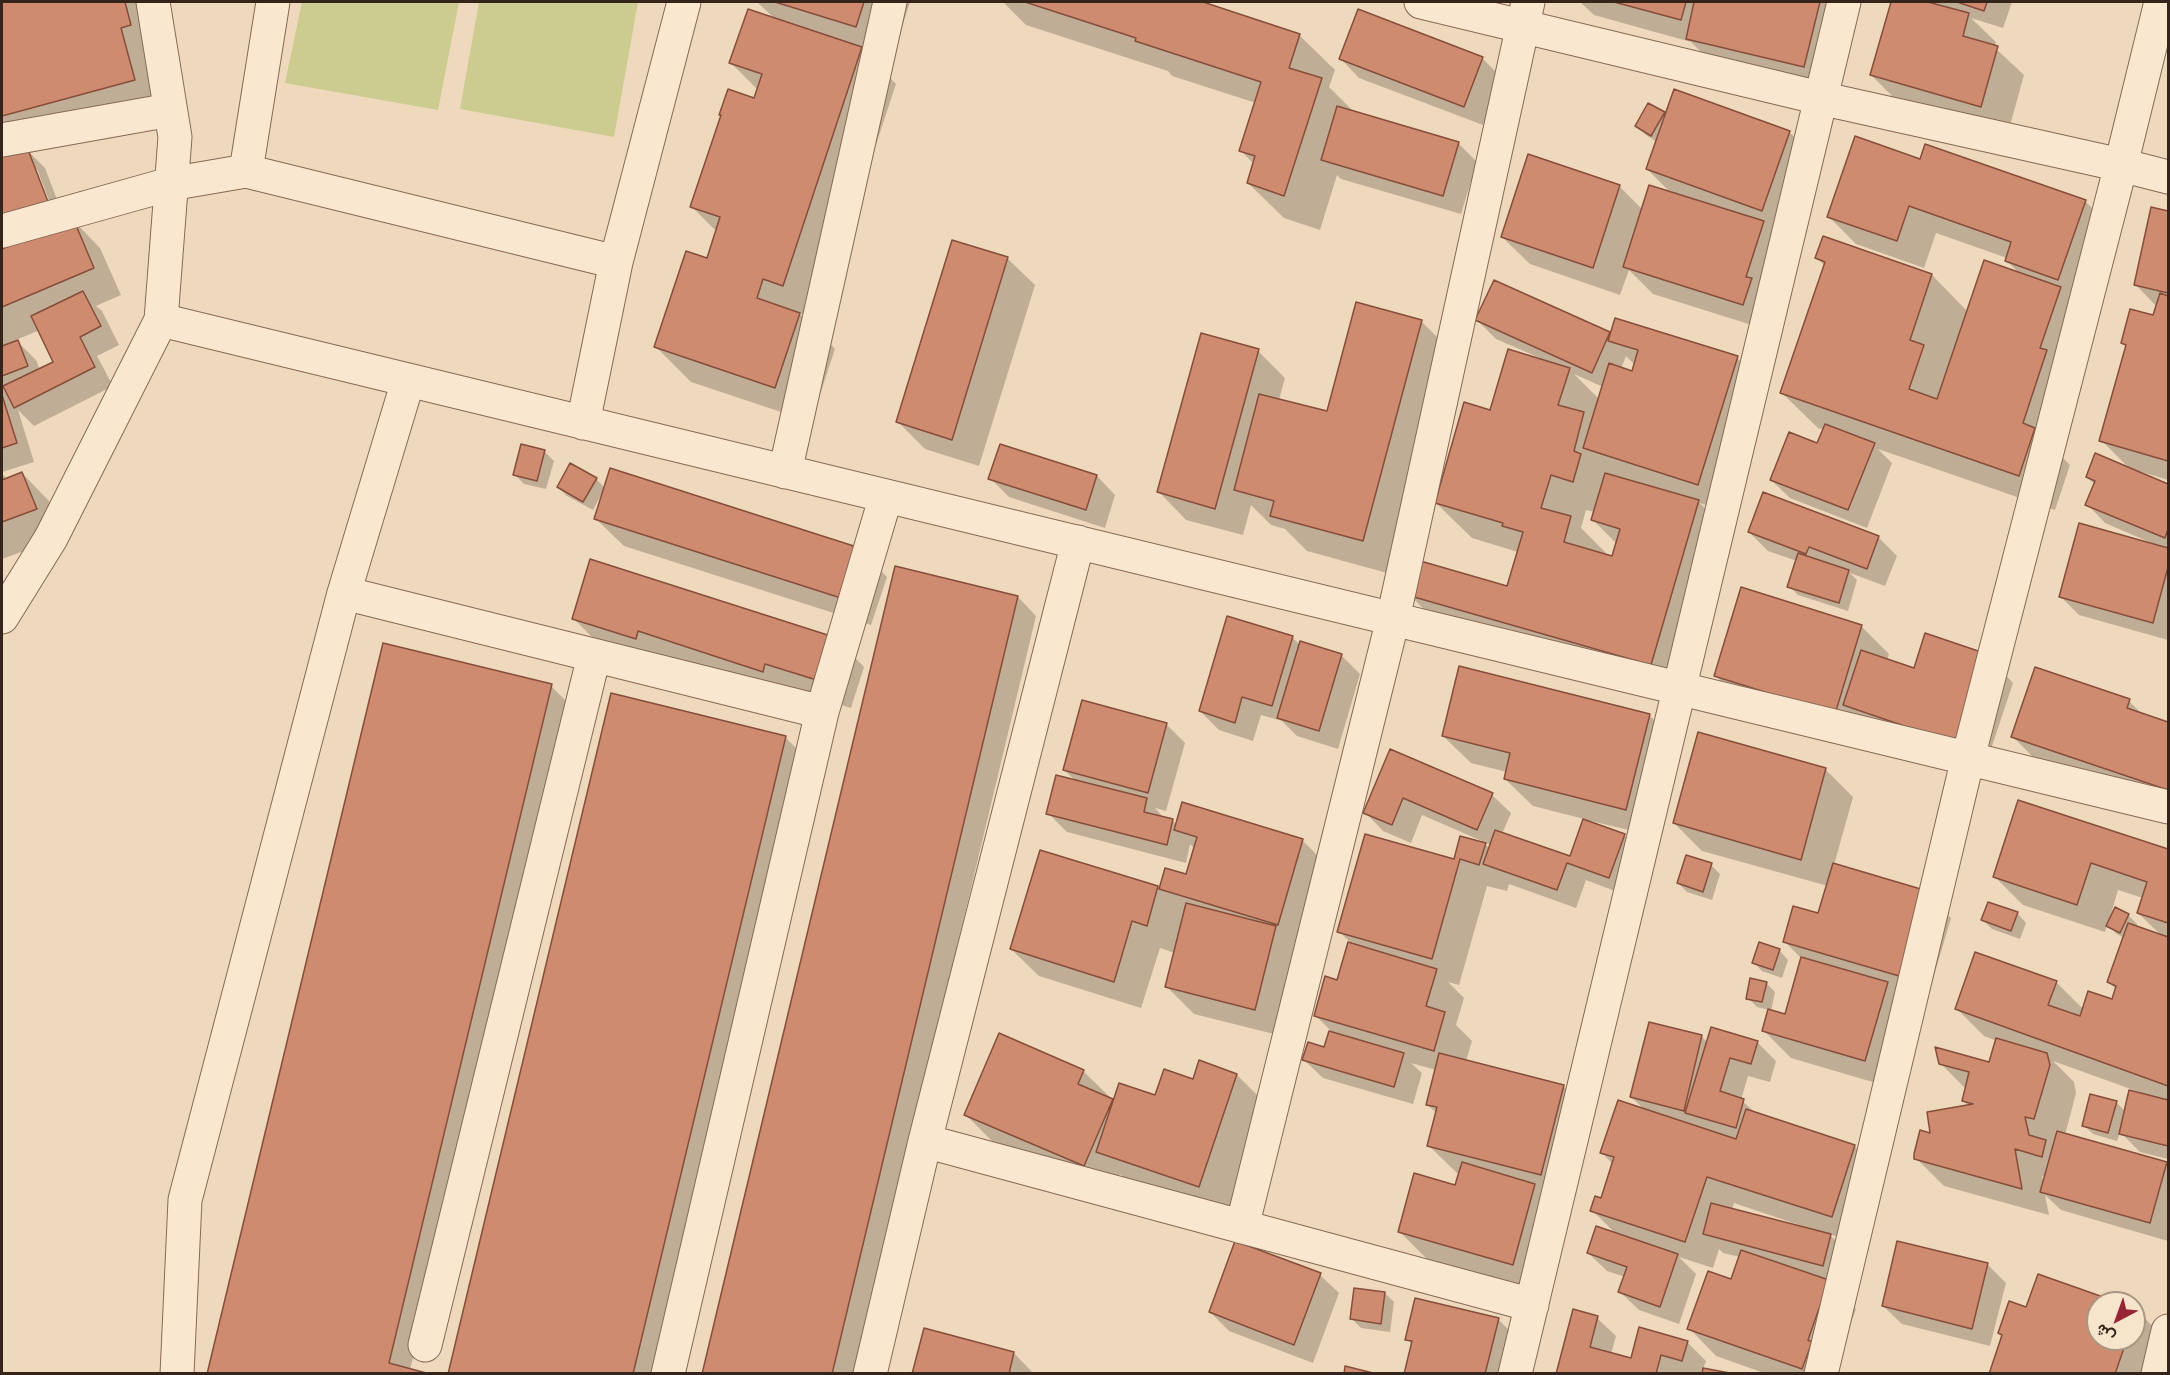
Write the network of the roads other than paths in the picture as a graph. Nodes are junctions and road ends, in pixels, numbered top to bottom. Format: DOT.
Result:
graph roads {
  1 [pos="153,2"];
  2 [pos="273,2"];
  3 [pos="684,2"];
  4 [pos="890,2"];
  5 [pos="1421,2"];
  6 [pos="1844,2"];
  7 [pos="2161,2"];
  8 [pos="1525,14"];
  9 [pos="1820,98"];
  10 [pos="170,110"];
  11 [pos="2,140"];
  12 [pos="2121,165"];
  13 [pos="246,171"];
  14 [pos="2169,177"];
  15 [pos="170,184"];
  16 [pos="2,231"];
  17 [pos="616,262"];
  18 [pos="161,320"];
  19 [pos="408,381"];
  20 [pos="583,423"];
  21 [pos="785,472"];
  22 [pos="886,496"];
  23 [pos="1078,542"];
  24 [pos="344,593"];
  25 [pos="2,617"];
  26 [pos="1393,619"];
  27 [pos="594,656"];
  28 [pos="1680,688"];
  29 [pos="822,712"];
  30 [pos="1968,758"];
  31 [pos="2169,807"];
  32 [pos="925,1141"];
  33 [pos="1242,1227"];
  34 [pos="1532,1305"];
  35 [pos="2169,1331"];
  36 [pos="425,1345"];
  37 [pos="177,1374"];
  38 [pos="668,1374"];
  39 [pos="870,1374"];
  40 [pos="1515,1374"];
  41 [pos="1821,1374"];
  42 [pos="2158,1374"];
  1 -- 10 [label="street"];
  2 -- 13 [label="street"];
  3 -- 17 [label="street"];
  4 -- 21 [label="street"];
  5 -- 8 [label="street"];
  6 -- 9 [label="street"];
  7 -- 12 [label="street"];
  8 -- 9 [label="street"];
  8 -- 26 [label="street"];
  9 -- 12 [label="street"];
  9 -- 28 [label="street"];
  10 -- 11 [label="street"];
  10 -- 15 [label="street"];
  12 -- 14 [label="street"];
  12 -- 30 [label="street"];
  13 -- 15 [label="street"];
  13 -- 17 [label="street"];
  15 -- 16 [label="street"];
  15 -- 18 [label="street"];
  17 -- 20 [label="street"];
  18 -- 19 [label="street"];
  18 -- 25 [label="street"];
  19 -- 20 [label="street"];
  19 -- 24 [label="street"];
  20 -- 21 [label="street"];
  21 -- 22 [label="street"];
  22 -- 23 [label="street"];
  22 -- 29 [label="street"];
  23 -- 26 [label="street"];
  23 -- 32 [label="street"];
  24 -- 27 [label="street"];
  24 -- 37 [label="street"];
  26 -- 28 [label="street"];
  26 -- 33 [label="street"];
  27 -- 29 [label="street"];
  27 -- 36 [label="street"];
  28 -- 30 [label="street"];
  28 -- 34 [label="street"];
  29 -- 38 [label="street"];
  30 -- 31 [label="street"];
  30 -- 41 [label="street"];
  32 -- 33 [label="street"];
  32 -- 39 [label="street"];
  33 -- 34 [label="street"];
  34 -- 40 [label="street"];
  35 -- 42 [label="street"];
}
